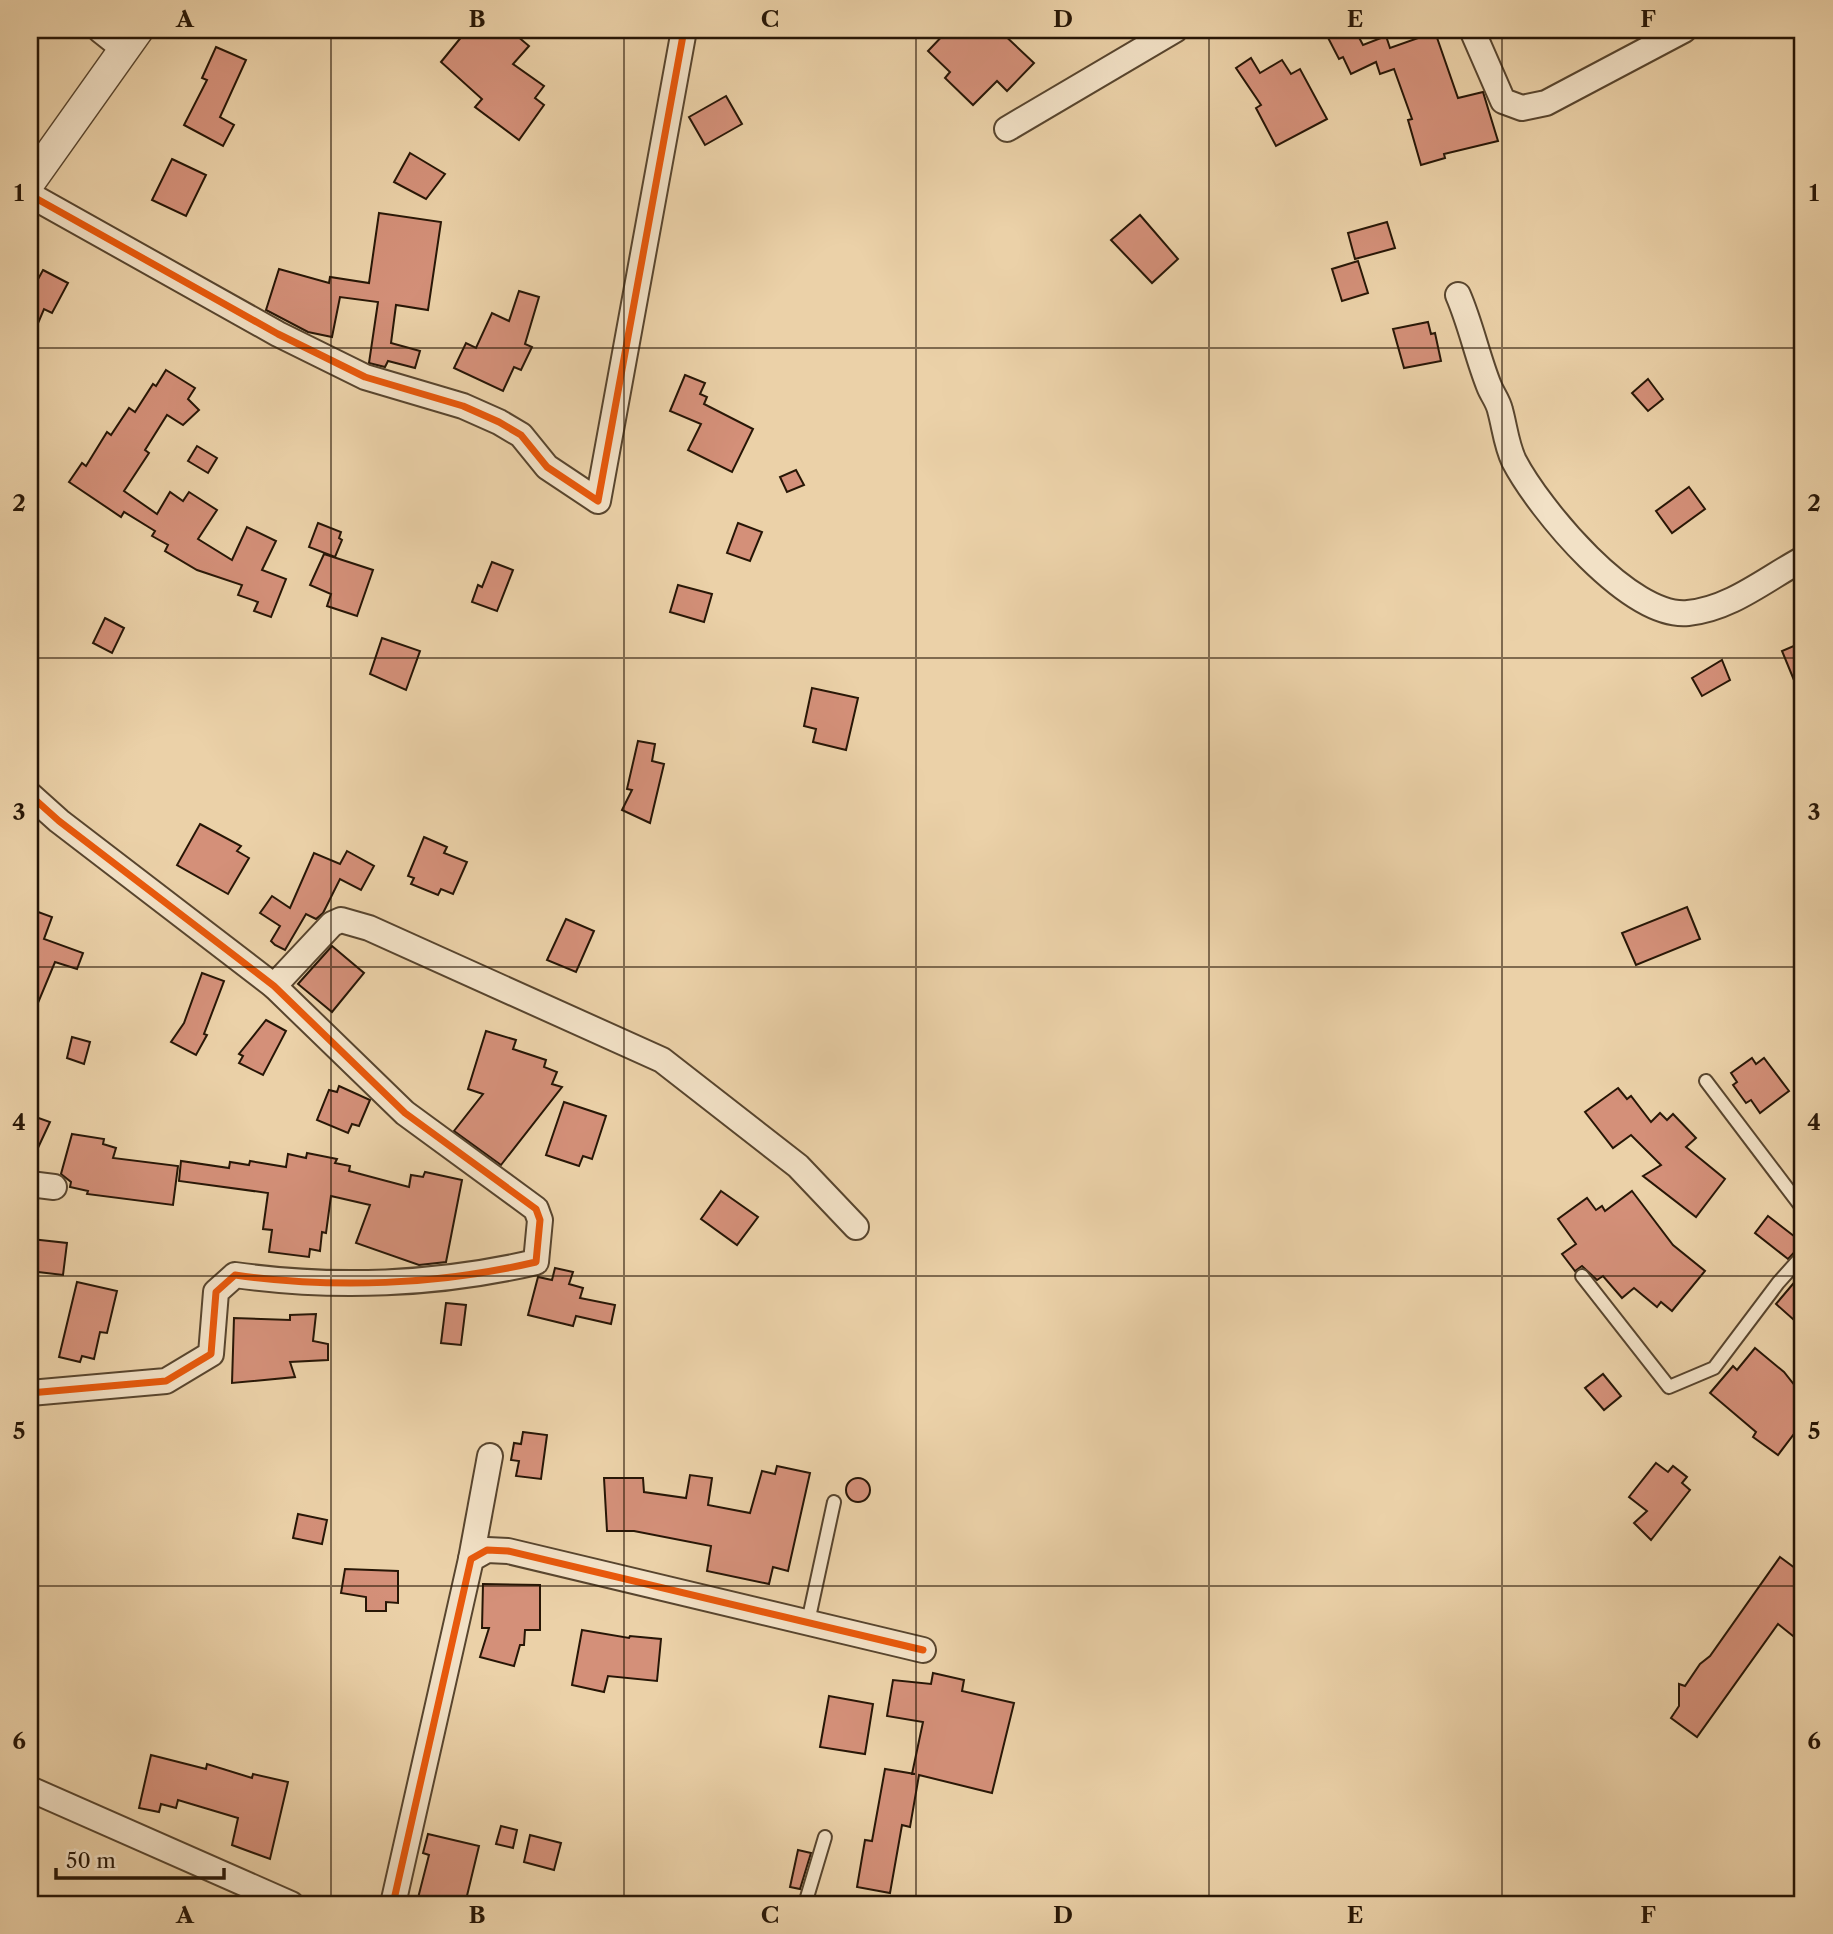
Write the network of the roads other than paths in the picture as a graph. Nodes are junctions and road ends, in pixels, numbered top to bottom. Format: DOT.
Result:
graph roads {
  1 [pos="100,30"];
  2 [pos="684,30"];
  3 [pos="1175,30"];
  4 [pos="1472,30"];
  5 [pos="1684,30"];
  6 [pos="131,39"];
  7 [pos="1007,129"];
  8 [pos="30,182"];
  9 [pos="30,195"];
  10 [pos="1458,295"];
  11 [pos="1803,559"];
  12 [pos="30,795"];
  13 [pos="274,986"];
  14 [pos="1706,1081"];
  15 [pos="30,1184"];
  16 [pos="54,1188"];
  17 [pos="1803,1209"];
  18 [pos="856,1227"];
  19 [pos="1803,1255"];
  20 [pos="1581,1276"];
  21 [pos="30,1393"];
  22 [pos="491,1456"];
  23 [pos="834,1502"];
  24 [pos="471,1559"];
  25 [pos="808,1622"];
  26 [pos="923,1650"];
  27 [pos="30,1789"];
  28 [pos="825,1837"];
  29 [pos="290,1904"];
  30 [pos="393,1904"];
  31 [pos="805,1904"];
  1 -- 6 [label="street"];
  2 -- 9 [label="street"];
  3 -- 7 [label="street"];
  4 -- 5 [label="street"];
  6 -- 8 [label="street"];
  10 -- 11 [label="street"];
  12 -- 13 [label="street"];
  13 -- 18 [label="street"];
  13 -- 21 [label="street"];
  14 -- 17 [label="lane"];
  15 -- 16 [label="street"];
  19 -- 20 [label="lane"];
  22 -- 24 [label="street"];
  23 -- 25 [label="lane"];
  24 -- 25 [label="street"];
  24 -- 30 [label="street"];
  25 -- 26 [label="street"];
  27 -- 29 [label="street"];
  28 -- 31 [label="lane"];
}
